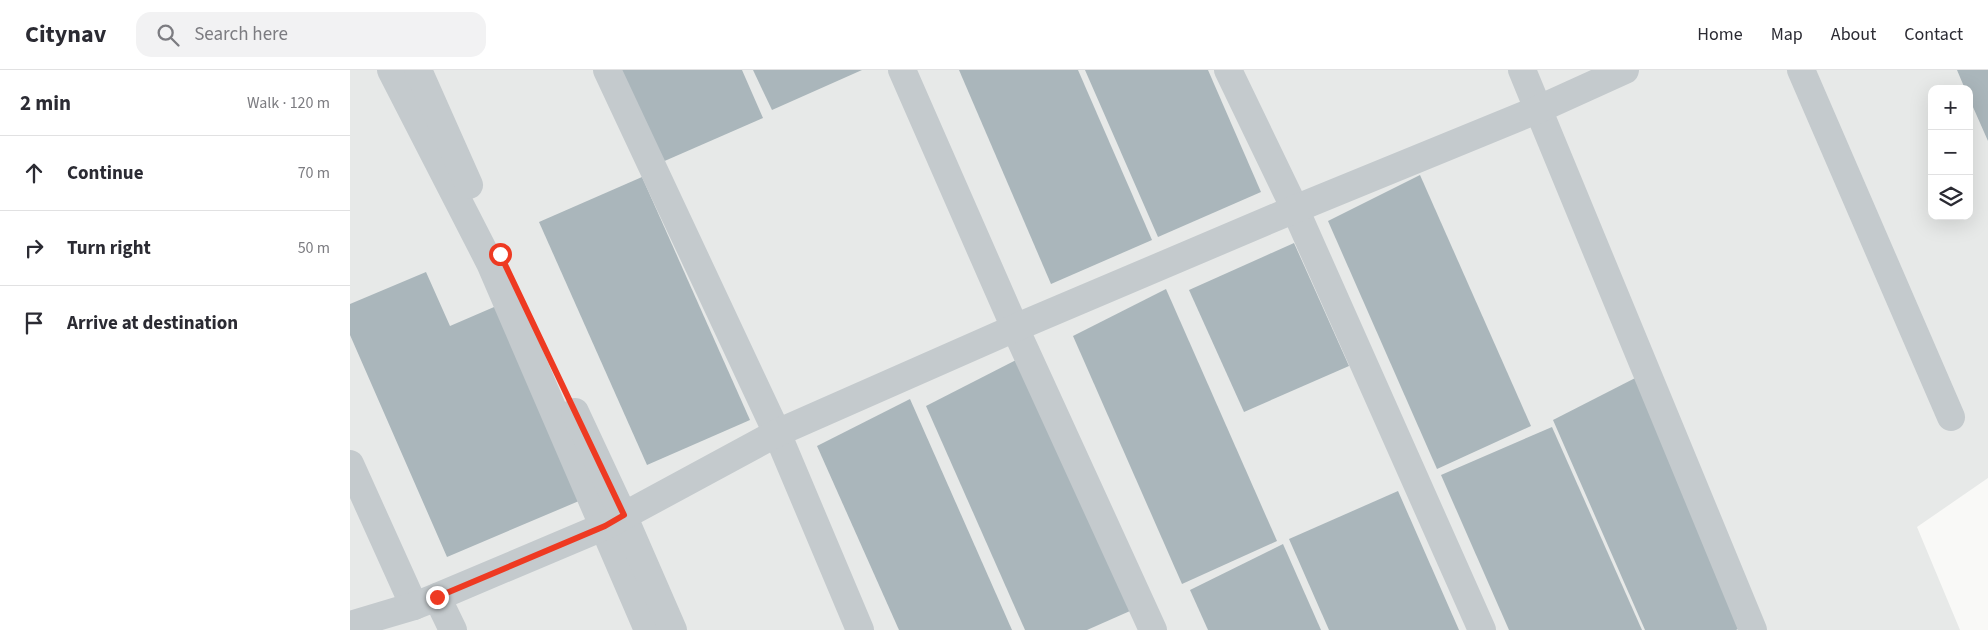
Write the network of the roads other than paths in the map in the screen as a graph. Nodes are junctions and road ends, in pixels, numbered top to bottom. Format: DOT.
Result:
graph roads {
  1 [pos="391,70"];
  2 [pos="418,70"];
  3 [pos="608,70"];
  4 [pos="902,70"];
  5 [pos="1228,70"];
  6 [pos="1522,70"];
  7 [pos="1625,70"];
  8 [pos="1801,70"];
  9 [pos="1539,108"];
  10 [pos="1295,209"];
  11 [pos="1015,328"];
  12 [pos="1951,417"];
  13 [pos="777,433"];
  14 [pos="350,464"];
  15 [pos="614,520"];
  16 [pos="425,602"];
  17 [pos="350,625"];
  18 [pos="452,630"];
  19 [pos="648,630"];
  20 [pos="674,630"];
  21 [pos="860,630"];
  22 [pos="1152,630"];
  23 [pos="1482,630"];
  24 [pos="1753,630"];
  1 -- 15 [label="street"];
  2 -- 15 [label="street"];
  3 -- 13 [label="street"];
  4 -- 11 [label="street"];
  5 -- 10 [label="street"];
  6 -- 9 [label="street"];
  7 -- 9 [label="street"];
  8 -- 12 [label="street"];
  9 -- 10 [label="street"];
  9 -- 24 [label="street"];
  10 -- 11 [label="street"];
  10 -- 23 [label="street"];
  11 -- 13 [label="street"];
  11 -- 22 [label="street"];
  13 -- 15 [label="street"];
  13 -- 21 [label="street"];
  14 -- 16 [label="street"];
  15 -- 16 [label="street"];
  15 -- 19 [label="street"];
  15 -- 20 [label="street"];
  16 -- 17 [label="street"];
  16 -- 18 [label="street"];
}
